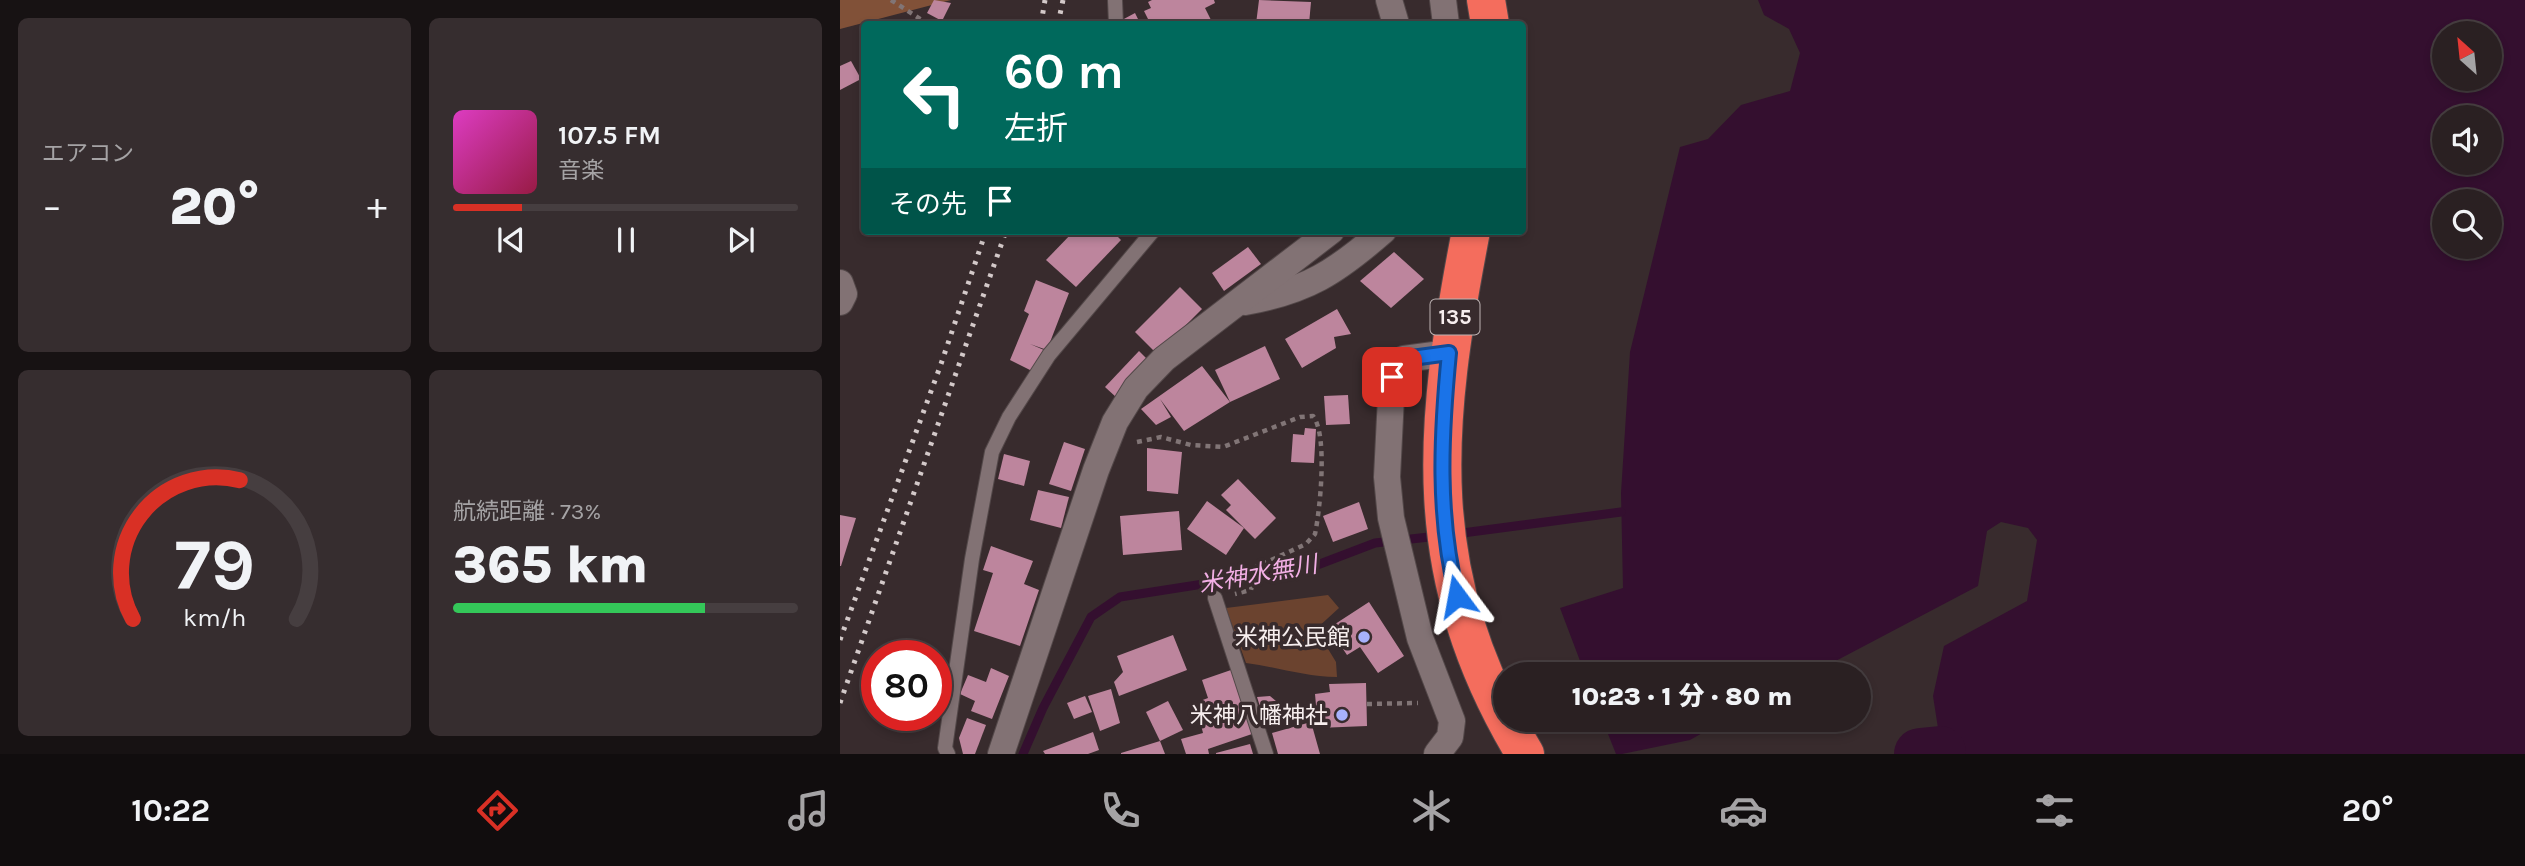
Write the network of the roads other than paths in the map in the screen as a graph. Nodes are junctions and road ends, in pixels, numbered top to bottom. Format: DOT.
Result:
graph roads {
  1 [pos="1115,0"];
  2 [pos="1389,0"];
  3 [pos="1443,0"];
  4 [pos="1486,0"];
  5 [pos="1116,21"];
  6 [pos="1395,21"];
  7 [pos="1446,21"];
  8 [pos="1490,21"];
  9 [pos="1150,235"];
  10 [pos="1326,235"];
  11 [pos="1378,235"];
  12 [pos="1470,235"];
  13 [pos="840,283"];
  14 [pos="840,302"];
  15 [pos="1240,302"];
  16 [pos="1449,353"];
  17 [pos="1215,598"];
  18 [pos="947,754"];
  19 [pos="1001,754"];
  20 [pos="1266,754"];
  21 [pos="1437,754"];
  22 [pos="1525,754"];
  1 -- 5 [label="lane"];
  2 -- 6 [label="street"];
  3 -- 7 [label="street"];
  4 -- 8 [label="highway"];
  9 -- 18 [label="lane"];
  10 -- 15 [label="street"];
  11 -- 15 [label="street"];
  12 -- 16 [label="highway, 135"];
  13 -- 14 [label="street"];
  15 -- 19 [label="street"];
  16 -- 21 [label="street"];
  16 -- 22 [label="highway, 135"];
  17 -- 20 [label="lane"];
}
